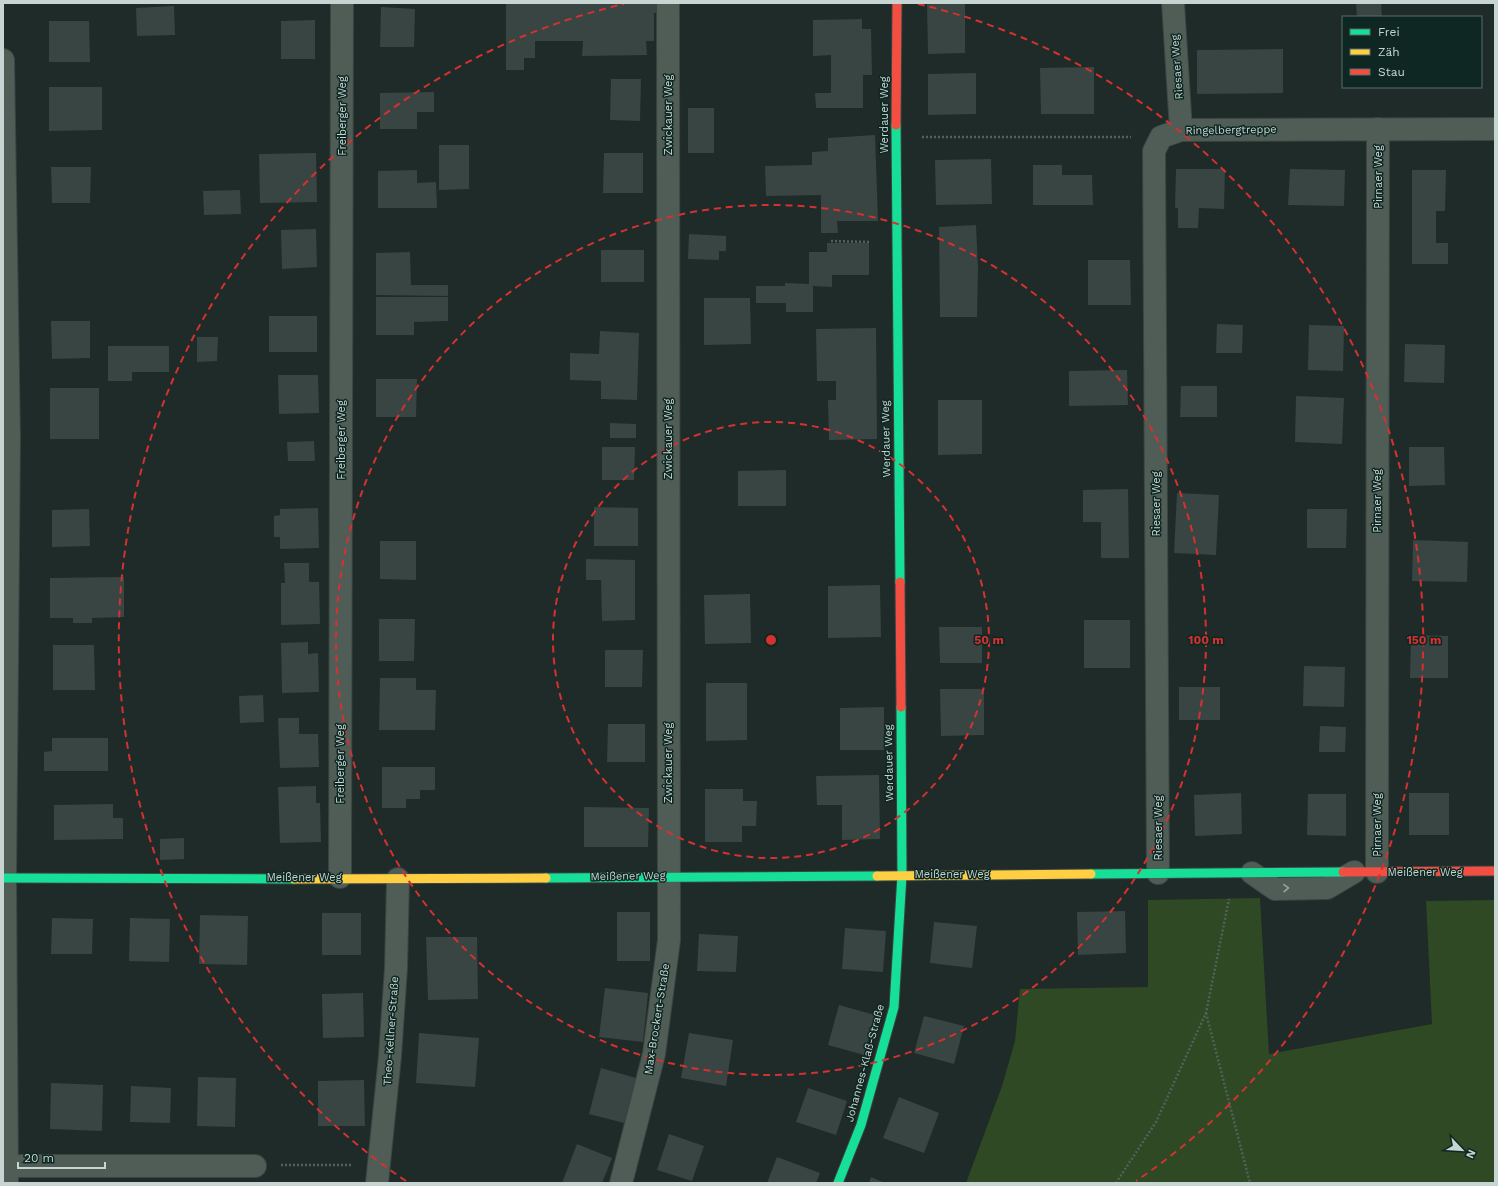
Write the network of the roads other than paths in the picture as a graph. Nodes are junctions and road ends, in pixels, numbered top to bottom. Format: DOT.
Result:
graph roads {
  1 [pos="342,3"];
  2 [pos="668,3"];
  3 [pos="897,3"];
  4 [pos="1173,3"];
  5 [pos="3,60"];
  6 [pos="1378,129"];
  7 [pos="1495,129"];
  8 [pos="1171,134"];
  9 [pos="6,438"];
  10 [pos="1495,871"];
  11 [pos="1354,872"];
  12 [pos="1377,872"];
  13 [pos="1158,873"];
  14 [pos="1242,873"];
  15 [pos="902,874"];
  16 [pos="668,876"];
  17 [pos="340,877"];
  18 [pos="4,878"];
  19 [pos="398,879"];
  20 [pos="255,1166"];
  21 [pos="7,1174"];
  22 [pos="378,1174"];
  23 [pos="622,1183"];
  24 [pos="838,1183"];
  1 -- 17 [label="street, Freiberger Weg"];
  2 -- 16 [label="street, Zwickauer Weg"];
  3 -- 15 [label="street, Werdauer Weg"];
  4 -- 8 [label="street, Riesaer Weg"];
  5 -- 9 [label="street"];
  6 -- 7 [label="street, Ringelbergtreppe"];
  6 -- 8 [label="street, Ringelbergtreppe"];
  6 -- 12 [label="street, Pirnaer Weg"];
  8 -- 13 [label="street, Riesaer Weg"];
  9 -- 18 [label="street"];
  10 -- 12 [label="street, Meißener Weg"];
  11 -- 12 [label="street, Meißener Weg"];
  11 -- 14 [label="street, Meißener Weg"];
  13 -- 14 [label="street, Meißener Weg"];
  13 -- 15 [label="street, Meißener Weg"];
  15 -- 16 [label="street, Meißener Weg"];
  15 -- 24 [label="street, Johannes-Klaß-Straße"];
  16 -- 19 [label="street, Meißener Weg"];
  16 -- 23 [label="street, Max-Brockert-Straße"];
  17 -- 18 [label="street, Meißener Weg"];
  17 -- 19 [label="street, Meißener Weg"];
  18 -- 21 [label="street"];
  19 -- 22 [label="street, Theo-Kellner-Straße"];
  20 -- 21 [label="street"];
}
